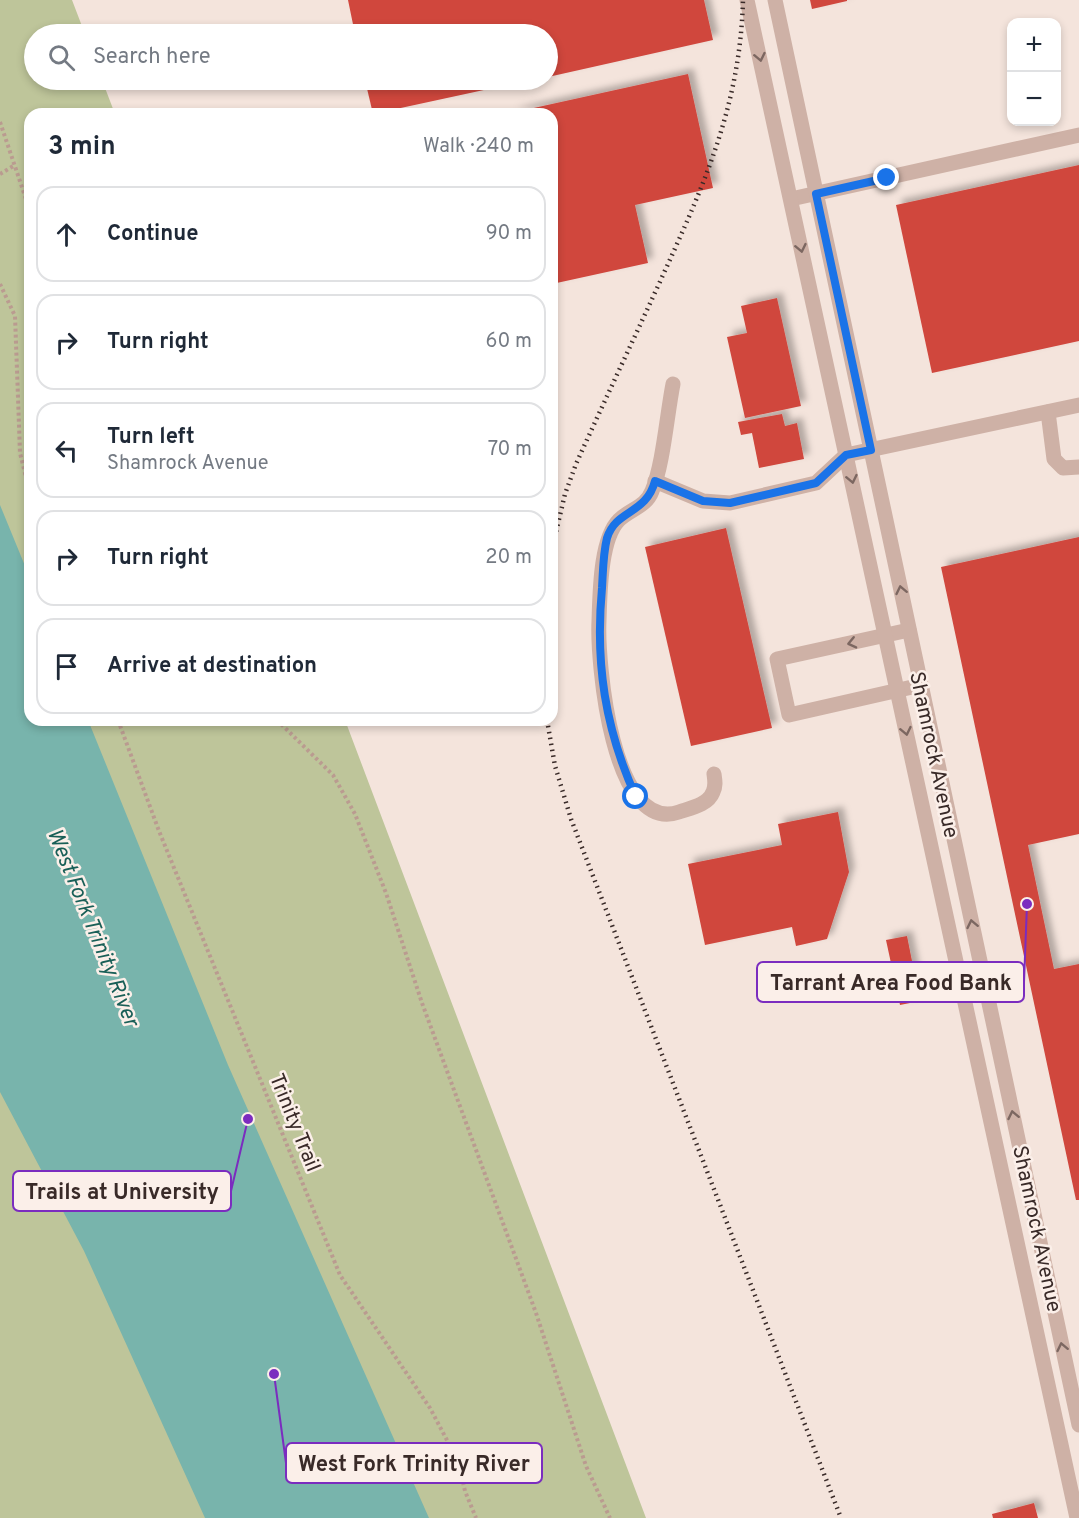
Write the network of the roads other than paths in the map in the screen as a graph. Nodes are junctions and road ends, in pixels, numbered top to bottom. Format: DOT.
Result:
graph roads {
  1 [pos="747,0"];
  2 [pos="775,0"];
  3 [pos="1079,135"];
  4 [pos="816,194"];
  5 [pos="791,199"];
  6 [pos="673,384"];
  7 [pos="1079,405"];
  8 [pos="1048,412"];
  9 [pos="871,450"];
  10 [pos="846,455"];
  11 [pos="1079,466"];
  12 [pos="655,481"];
  13 [pos="909,630"];
  14 [pos="885,635"];
  15 [pos="921,685"];
  16 [pos="898,690"];
  17 [pos="714,774"];
  18 [pos="1079,1425"];
  19 [pos="1077,1518"];
  1 -- 5 [label="street, Shamrock Avenue, one-way"];
  2 -- 4 [label="street, Shamrock Avenue"];
  3 -- 4 [label="street"];
  4 -- 5 [label="street"];
  4 -- 9 [label="street, Shamrock Avenue"];
  5 -- 10 [label="street, Shamrock Avenue, one-way"];
  6 -- 12 [label="street"];
  7 -- 8 [label="street"];
  8 -- 9 [label="street"];
  8 -- 11 [label="street"];
  9 -- 10 [label="street"];
  13 -- 9 [label="street, Shamrock Avenue, one-way"];
  10 -- 12 [label="street"];
  10 -- 14 [label="street, Shamrock Avenue, one-way"];
  12 -- 17 [label="street"];
  13 -- 14 [label="street"];
  13 -- 15 [label="street, Shamrock Avenue"];
  14 -- 16 [label="street, Shamrock Avenue"];
  14 -- 16 [label="street, one-way"];
  15 -- 16 [label="street"];
  18 -- 15 [label="street, Shamrock Avenue, one-way"];
  16 -- 19 [label="street, Shamrock Avenue, one-way"];
}
